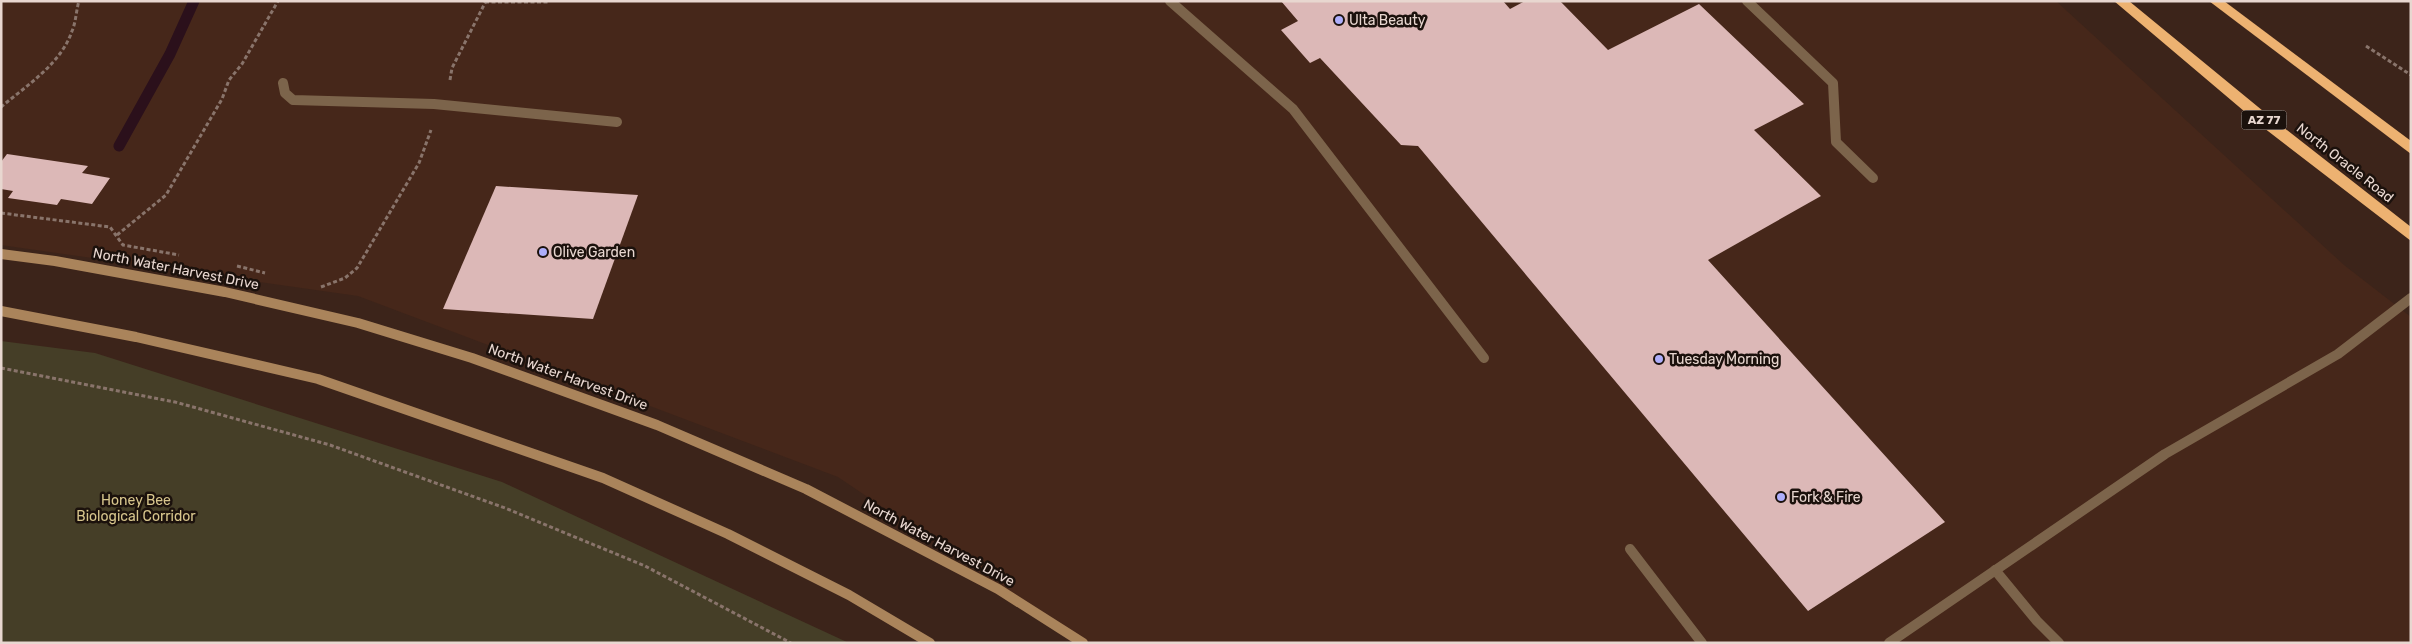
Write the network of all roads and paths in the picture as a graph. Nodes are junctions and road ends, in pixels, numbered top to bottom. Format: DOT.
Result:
graph roads {
  1 [pos="79,1"];
  2 [pos="278,1"];
  3 [pos="1170,1"];
  4 [pos="1747,1"];
  5 [pos="2120,1"];
  6 [pos="2215,1"];
  7 [pos="486,2"];
  8 [pos="548,2"];
  9 [pos="2366,46"];
  10 [pos="2411,74"];
  11 [pos="283,83"];
  12 [pos="442,105"];
  13 [pos="1,107"];
  14 [pos="617,122"];
  15 [pos="2411,149"];
  16 [pos="1873,178"];
  17 [pos="1,212"];
  18 [pos="116,235"];
  19 [pos="2411,235"];
  20 [pos="1,254"];
  21 [pos="187,257"];
  22 [pos="230,265"];
  23 [pos="272,275"];
  24 [pos="317,288"];
  25 [pos="2411,298"];
  26 [pos="1,311"];
  27 [pos="1484,358"];
  28 [pos="1,368"];
  29 [pos="1630,549"];
  30 [pos="1995,570"];
  31 [pos="790,643"];
  32 [pos="930,643"];
  33 [pos="1083,643"];
  34 [pos="1702,643"];
  35 [pos="1889,643"];
  36 [pos="2059,643"];
  1 -- 13 [label="path"];
  2 -- 18 [label="path"];
  3 -- 27 [label="street"];
  4 -- 16 [label="street"];
  5 -- 19 [label="highway, North Oracle Road / AZ 77"];
  6 -- 15 [label="highway"];
  7 -- 8 [label="path"];
  7 -- 12 [label="path"];
  9 -- 10 [label="path"];
  11 -- 12 [label="street"];
  12 -- 14 [label="street"];
  12 -- 24 [label="path"];
  17 -- 18 [label="path"];
  18 -- 21 [label="path"];
  20 -- 33 [label="street, North Water Harvest Drive"];
  22 -- 23 [label="path"];
  25 -- 30 [label="street"];
  26 -- 32 [label="street"];
  28 -- 31 [label="path"];
  29 -- 34 [label="street"];
  30 -- 35 [label="street"];
  30 -- 36 [label="street"];
}
